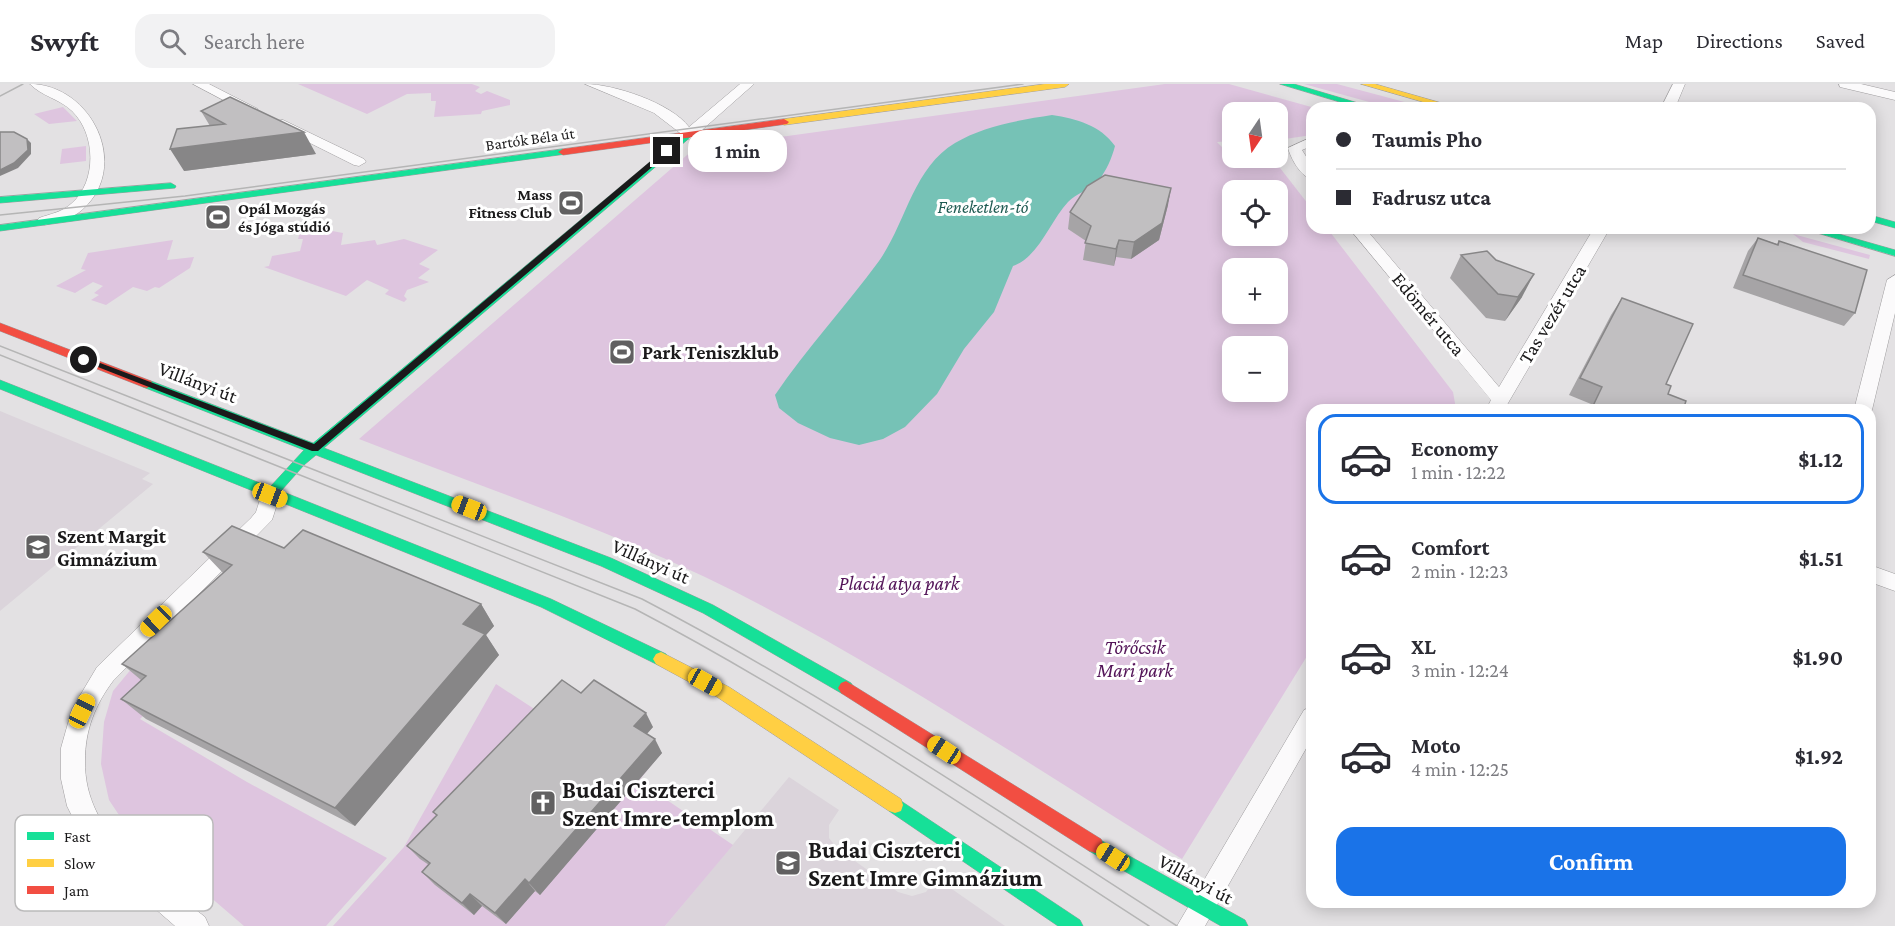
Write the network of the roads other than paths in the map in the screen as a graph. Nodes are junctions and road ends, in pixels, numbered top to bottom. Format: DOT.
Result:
graph roads {
  1 [pos="36,84"];
  2 [pos="199,84"];
  3 [pos="591,84"];
  4 [pos="748,84"];
  5 [pos="1065,84"];
  6 [pos="1284,84"];
  7 [pos="1365,84"];
  8 [pos="1679,84"];
  9 [pos="1845,84"];
  10 [pos="1394,88"];
  11 [pos="1895,96"];
  12 [pos="1348,102"];
  13 [pos="1436,102"];
  14 [pos="1671,102"];
  15 [pos="736,112"];
  16 [pos="713,115"];
  17 [pos="675,120"];
  18 [pos="651,123"];
  19 [pos="688,135"];
  20 [pos="1306,143"];
  21 [pos="365,161"];
  22 [pos="338,164"];
  23 [pos="1306,167"];
  24 [pos="182,184"];
  25 [pos="88,192"];
  26 [pos="0,200"];
  27 [pos="1876,220"];
  28 [pos="42,222"];
  29 [pos="1895,225"];
  30 [pos="0,228"];
  31 [pos="1362,234"];
  32 [pos="1598,234"];
  33 [pos="1827,234"];
  34 [pos="1895,253"];
  35 [pos="1895,280"];
  36 [pos="0,327"];
  37 [pos="0,384"];
  38 [pos="1498,404"];
  39 [pos="1864,404"];
  40 [pos="315,448"];
  41 [pos="270,495"];
  42 [pos="1876,575"];
  43 [pos="1895,583"];
  44 [pos="1306,727"];
  45 [pos="83,815"];
  46 [pos="178,911"];
  47 [pos="1196,915"];
  48 [pos="196,926"];
  49 [pos="1074,926"];
  50 [pos="1239,926"];
  1 -- 25 [label="street"];
  2 -- 21 [label="street"];
  3 -- 17 [label="street"];
  4 -- 16 [label="street"];
  5 -- 19 [label="street, Bartók Béla út"];
  6 -- 12 [label="street"];
  7 -- 10 [label="street"];
  8 -- 14 [label="street"];
  9 -- 11 [label="street"];
  10 -- 13 [label="street"];
  15 -- 16 [label="street"];
  16 -- 17 [label="street"];
  16 -- 19 [label="street"];
  17 -- 18 [label="street"];
  17 -- 19 [label="street"];
  19 -- 28 [label="street, Bartók Béla út"];
  19 -- 40 [label="street"];
  20 -- 23 [label="street"];
  21 -- 22 [label="street"];
  24 -- 25 [label="street"];
  25 -- 26 [label="street"];
  25 -- 28 [label="street"];
  27 -- 29 [label="street"];
  28 -- 30 [label="street, Bartók Béla út"];
  31 -- 38 [label="street, Edömér utca"];
  32 -- 38 [label="street, Tas vezér utca"];
  33 -- 34 [label="street"];
  35 -- 39 [label="street"];
  36 -- 40 [label="street, Villányi út"];
  37 -- 41 [label="street"];
  40 -- 41 [label="street"];
  40 -- 47 [label="street, Villányi út"];
  41 -- 45 [label="street"];
  41 -- 49 [label="street"];
  42 -- 43 [label="street"];
  44 -- 47 [label="street"];
  46 -- 48 [label="street"];
  47 -- 50 [label="street, Villányi út"];
}
